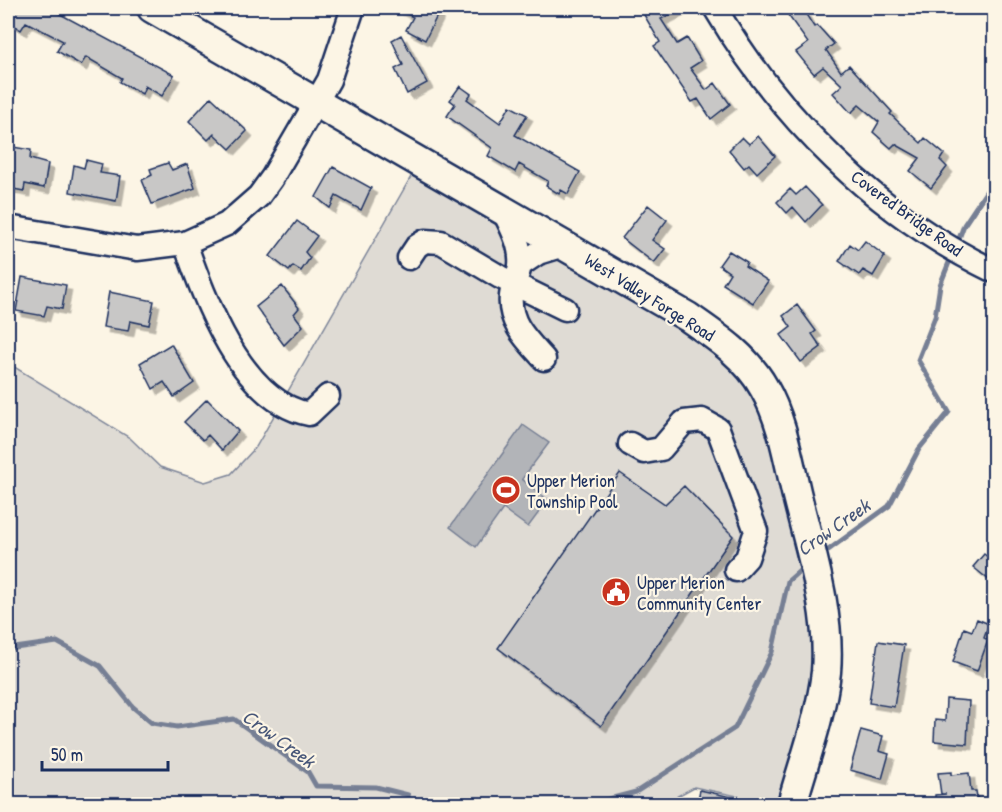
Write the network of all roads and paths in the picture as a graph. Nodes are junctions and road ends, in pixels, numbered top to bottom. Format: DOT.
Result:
graph roads {
  1 [pos="152,8"];
  2 [pos="353,8"];
  3 [pos="715,8"];
  4 [pos="317,101"];
  5 [pos="502,208"];
  6 [pos="8,227"];
  7 [pos="185,243"];
  8 [pos="564,245"];
  9 [pos="409,258"];
  10 [pos="994,271"];
  11 [pos="517,275"];
  12 [pos="565,309"];
  13 [pos="544,358"];
  14 [pos="328,396"];
  15 [pos="630,444"];
  16 [pos="736,570"];
  17 [pos="792,804"];
  1 -- 4 [label="main road, West Valley Forge Road"];
  2 -- 4 [label="street"];
  3 -- 10 [label="street, Covered Bridge Road"];
  4 -- 5 [label="main road, West Valley Forge Road"];
  4 -- 7 [label="street"];
  5 -- 8 [label="main road, West Valley Forge Road"];
  5 -- 11 [label="street"];
  6 -- 7 [label="street"];
  7 -- 14 [label="street"];
  8 -- 11 [label="street"];
  8 -- 17 [label="main road, West Valley Forge Road"];
  9 -- 11 [label="street"];
  11 -- 12 [label="street"];
  11 -- 13 [label="street"];
  15 -- 16 [label="street"];
}
